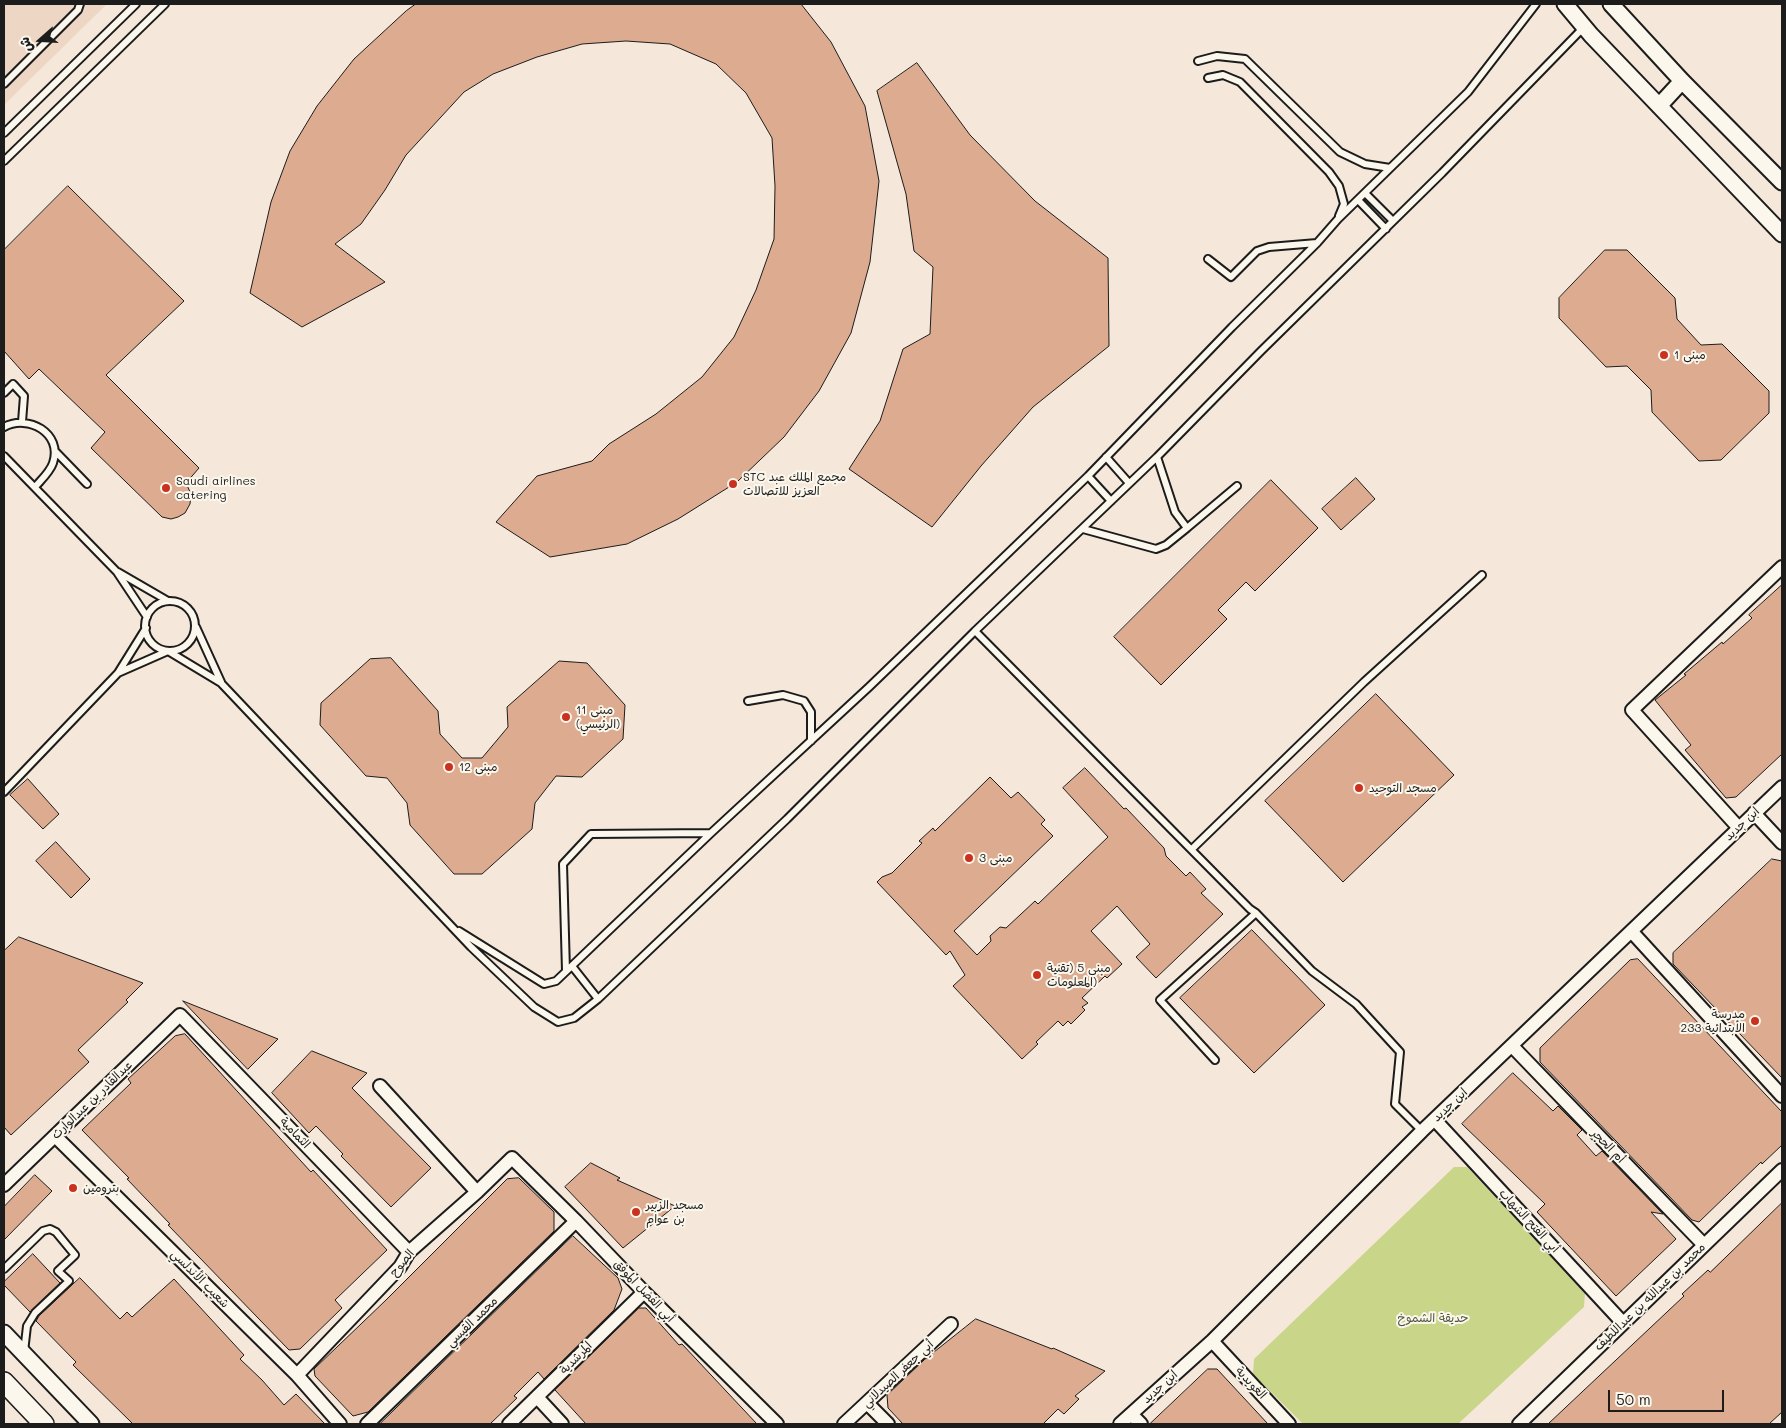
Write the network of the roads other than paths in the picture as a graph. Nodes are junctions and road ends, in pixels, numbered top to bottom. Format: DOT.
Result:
graph roads {
  1 [pos="80,4"];
  2 [pos="136,4"];
  3 [pos="165,4"];
  4 [pos="1536,4"];
  5 [pos="1565,4"];
  6 [pos="1616,6"];
  7 [pos="1588,30"];
  8 [pos="1198,61"];
  9 [pos="1208,78"];
  10 [pos="1682,81"];
  11 [pos="4,84"];
  12 [pos="1659,106"];
  13 [pos="4,133"];
  14 [pos="4,161"];
  15 [pos="1390,168"];
  16 [pos="1782,182"];
  17 [pos="1365,193"];
  18 [pos="1358,200"];
  19 [pos="1338,219"];
  20 [pos="1393,221"];
  21 [pos="1386,229"];
  22 [pos="1782,234"];
  23 [pos="1317,243"];
  24 [pos="1208,259"];
  25 [pos="4,393"];
  26 [pos="22,422"];
  27 [pos="4,427"];
  28 [pos="55,451"];
  29 [pos="4,456"];
  30 [pos="1106,457"];
  31 [pos="1157,457"];
  32 [pos="1088,476"];
  33 [pos="87,484"];
  34 [pos="1129,484"];
  35 [pos="1238,486"];
  36 [pos="35,487"];
  37 [pos="1111,501"];
  38 [pos="1187,528"];
  39 [pos="1083,529"];
  40 [pos="1782,567"];
  41 [pos="117,572"];
  42 [pos="1482,575"];
  43 [pos="168,601"];
  44 [pos="147,618"];
  45 [pos="196,626"];
  46 [pos="146,628"];
  47 [pos="975,631"];
  48 [pos="168,651"];
  49 [pos="118,673"];
  50 [pos="221,683"];
  51 [pos="748,701"];
  52 [pos="811,741"];
  53 [pos="1782,787"];
  54 [pos="4,792"];
  55 [pos="1754,813"];
  56 [pos="1738,827"];
  57 [pos="712,833"];
  58 [pos="1782,843"];
  59 [pos="1192,849"];
  60 [pos="1256,913"];
  61 [pos="450,925"];
  62 [pos="1632,932"];
  63 [pos="569,969"];
  64 [pos="598,998"];
  65 [pos="180,1014"];
  66 [pos="1512,1046"];
  67 [pos="1215,1060"];
  68 [pos="380,1086"];
  69 [pos="1782,1096"];
  70 [pos="1435,1120"];
  71 [pos="1422,1131"];
  72 [pos="55,1136"];
  73 [pos="512,1158"];
  74 [pos="1782,1170"];
  75 [pos="4,1186"];
  76 [pos="477,1192"];
  77 [pos="576,1220"];
  78 [pos="1704,1245"];
  79 [pos="409,1252"];
  80 [pos="4,1269"];
  81 [pos="644,1292"];
  82 [pos="1623,1323"];
  83 [pos="951,1324"];
  84 [pos="4,1333"];
  85 [pos="1212,1341"];
  86 [pos="23,1353"];
  87 [pos="297,1375"];
  88 [pos="4,1382"];
  89 [pos="537,1397"];
  90 [pos="867,1403"];
  91 [pos="1131,1414"];
  92 [pos="44,1424"];
  93 [pos="91,1424"];
  94 [pos="340,1424"];
  95 [pos="367,1424"];
  96 [pos="509,1424"];
  97 [pos="562,1424"];
  98 [pos="778,1424"];
  99 [pos="844,1424"];
  100 [pos="888,1424"];
  101 [pos="1120,1424"];
  102 [pos="1141,1424"];
  103 [pos="1289,1424"];
  104 [pos="1519,1424"];
  1 -- 11 [label="lane"];
  2 -- 13 [label="lane"];
  3 -- 14 [label="lane"];
  4 -- 15 [label="lane"];
  5 -- 7 [label="street"];
  6 -- 10 [label="street"];
  7 -- 12 [label="street"];
  7 -- 20 [label="lane"];
  8 -- 15 [label="lane"];
  9 -- 19 [label="lane"];
  10 -- 12 [label="street"];
  10 -- 16 [label="street"];
  12 -- 22 [label="street"];
  15 -- 17 [label="lane"];
  17 -- 18 [label="lane"];
  17 -- 20 [label="lane"];
  18 -- 19 [label="lane"];
  18 -- 21 [label="lane"];
  19 -- 23 [label="lane"];
  20 -- 21 [label="lane"];
  21 -- 31 [label="lane"];
  23 -- 24 [label="lane"];
  23 -- 30 [label="lane"];
  25 -- 26 [label="lane"];
  26 -- 27 [label="lane"];
  26 -- 28 [label="lane"];
  28 -- 33 [label="lane"];
  28 -- 36 [label="lane"];
  29 -- 36 [label="lane"];
  30 -- 32 [label="lane"];
  30 -- 34 [label="lane"];
  31 -- 34 [label="lane"];
  31 -- 38 [label="lane"];
  32 -- 37 [label="lane"];
  32 -- 52 [label="lane"];
  34 -- 37 [label="lane"];
  35 -- 38 [label="lane"];
  36 -- 41 [label="lane"];
  37 -- 39 [label="lane"];
  38 -- 39 [label="lane"];
  39 -- 47 [label="lane"];
  40 -- 56 [label="street"];
  41 -- 43 [label="lane"];
  41 -- 44 [label="lane"];
  42 -- 59 [label="lane"];
  43 -- 44 [label="lane"];
  43 -- 45 [label="lane"];
  44 -- 46 [label="lane"];
  45 -- 48 [label="lane"];
  45 -- 50 [label="lane"];
  46 -- 48 [label="lane"];
  46 -- 49 [label="lane"];
  47 -- 59 [label="lane"];
  47 -- 64 [label="lane"];
  48 -- 49 [label="lane"];
  48 -- 50 [label="lane"];
  49 -- 54 [label="lane"];
  50 -- 61 [label="lane"];
  51 -- 52 [label="lane"];
  52 -- 57 [label="lane"];
  53 -- 55 [label="street, ابن جديد"];
  55 -- 56 [label="street, ابن جديد"];
  55 -- 58 [label="street"];
  56 -- 62 [label="street, ابن جديد"];
  57 -- 63 [label="lane"];
  57 -- 63 [label="lane"];
  59 -- 60 [label="lane"];
  60 -- 67 [label="lane"];
  60 -- 71 [label="lane"];
  61 -- 63 [label="lane"];
  61 -- 64 [label="lane"];
  62 -- 66 [label="street, ابن جديد"];
  62 -- 69 [label="street"];
  63 -- 64 [label="lane"];
  65 -- 72 [label="street, عبدالقادر بن عبدالوارث"];
  65 -- 79 [label="street, الثمامية"];
  66 -- 70 [label="street, ابن جديد"];
  66 -- 78 [label="street, أم الحجر"];
  68 -- 76 [label="street"];
  70 -- 71 [label="street, ابن جديد"];
  70 -- 82 [label="street, أبي الفتح الشهاب"];
  71 -- 85 [label="street, ابن جديد"];
  72 -- 75 [label="street, عبدالقادر بن عبدالوارث"];
  72 -- 87 [label="street, شعيب الأندلسي"];
  73 -- 76 [label="street, الصوح"];
  73 -- 77 [label="street, أبي الفضل الموفق"];
  74 -- 78 [label="street, محمد بن عبدالله بن عبداللطيف"];
  76 -- 79 [label="street, الصوح"];
  77 -- 81 [label="street, أبي الفضل الموفق"];
  77 -- 95 [label="street, محمد القيسي"];
  78 -- 82 [label="street, محمد بن عبدالله بن عبداللطيف"];
  79 -- 87 [label="street, الصوح"];
  80 -- 86 [label="lane"];
  81 -- 89 [label="street, المرشدية"];
  81 -- 98 [label="street, أبي الفضل الموفق"];
  82 -- 104 [label="street, محمد بن عبدالله بن عبداللطيف"];
  83 -- 90 [label="street, أبي جعفر الصيدلاني"];
  84 -- 86 [label="street"];
  85 -- 91 [label="street, ابن جديد"];
  85 -- 103 [label="street, الغويدية"];
  86 -- 93 [label="street"];
  87 -- 94 [label="street, شعيب الأندلسي"];
  88 -- 92 [label="main road"];
  89 -- 96 [label="street, المرشدية"];
  89 -- 97 [label="street"];
  90 -- 99 [label="street, أبي جعفر الصيدلاني"];
  90 -- 100 [label="street"];
  91 -- 101 [label="street, ابن جديد"];
  91 -- 102 [label="street"];
}
